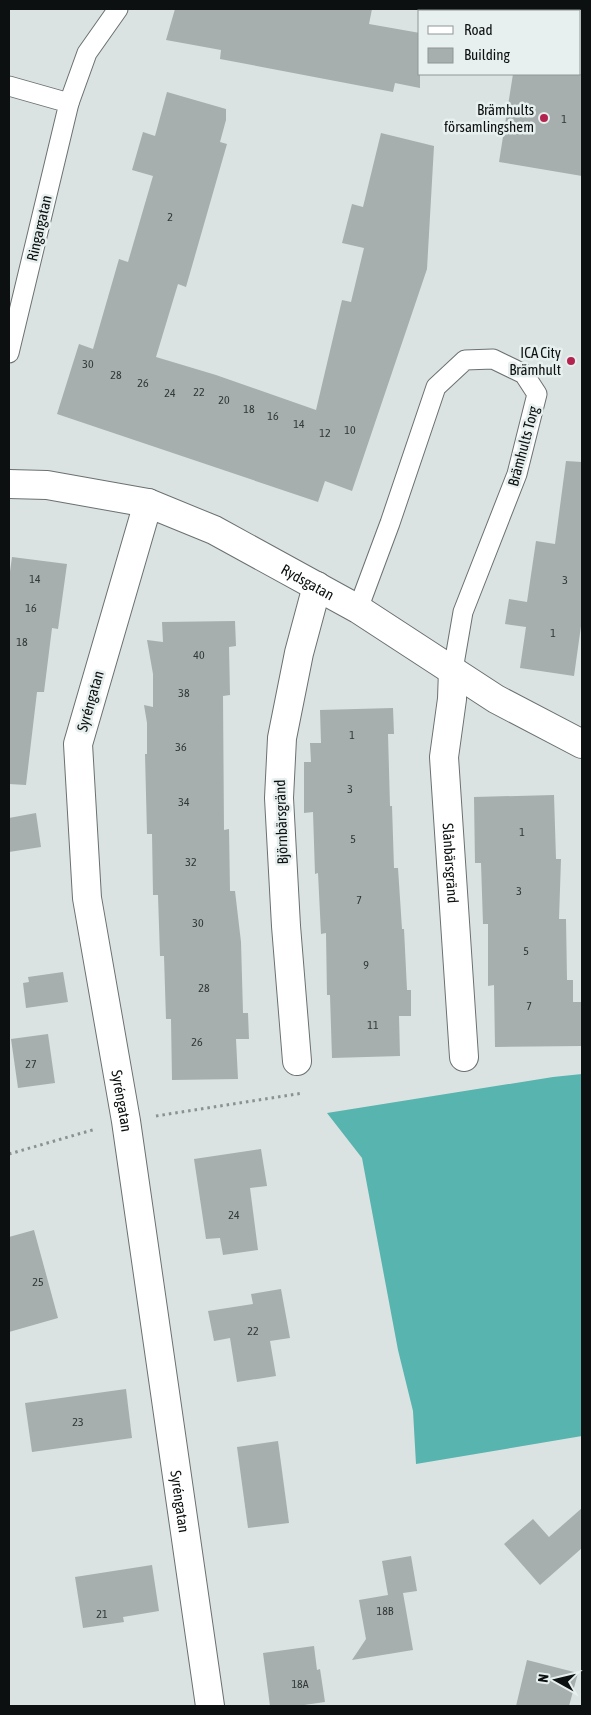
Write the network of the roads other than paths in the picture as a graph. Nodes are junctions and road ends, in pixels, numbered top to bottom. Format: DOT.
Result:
graph roads {
  1 [pos="118,9"];
  2 [pos="9,86"];
  3 [pos="69,104"];
  4 [pos="9,353"];
  5 [pos="9,484"];
  6 [pos="148,503"];
  7 [pos="317,586"];
  8 [pos="358,609"];
  9 [pos="454,670"];
  10 [pos="582,744"];
  11 [pos="464,1057"];
  12 [pos="297,1061"];
  13 [pos="210,1706"];
  1 -- 3 [label="lane, Ringargatan"];
  2 -- 3 [label="lane"];
  3 -- 4 [label="lane, Ringargatan"];
  5 -- 6 [label="street, Rydsgatan"];
  6 -- 7 [label="street, Rydsgatan"];
  6 -- 13 [label="street, Syréngatan"];
  7 -- 8 [label="street, Rydsgatan"];
  7 -- 12 [label="street, Björnbärsgränd"];
  8 -- 9 [label="street, Rydsgatan"];
  8 -- 9 [label="lane, Brämhults Torg"];
  9 -- 10 [label="street, Rydsgatan"];
  9 -- 11 [label="street, Slånbärsgränd"];
}
